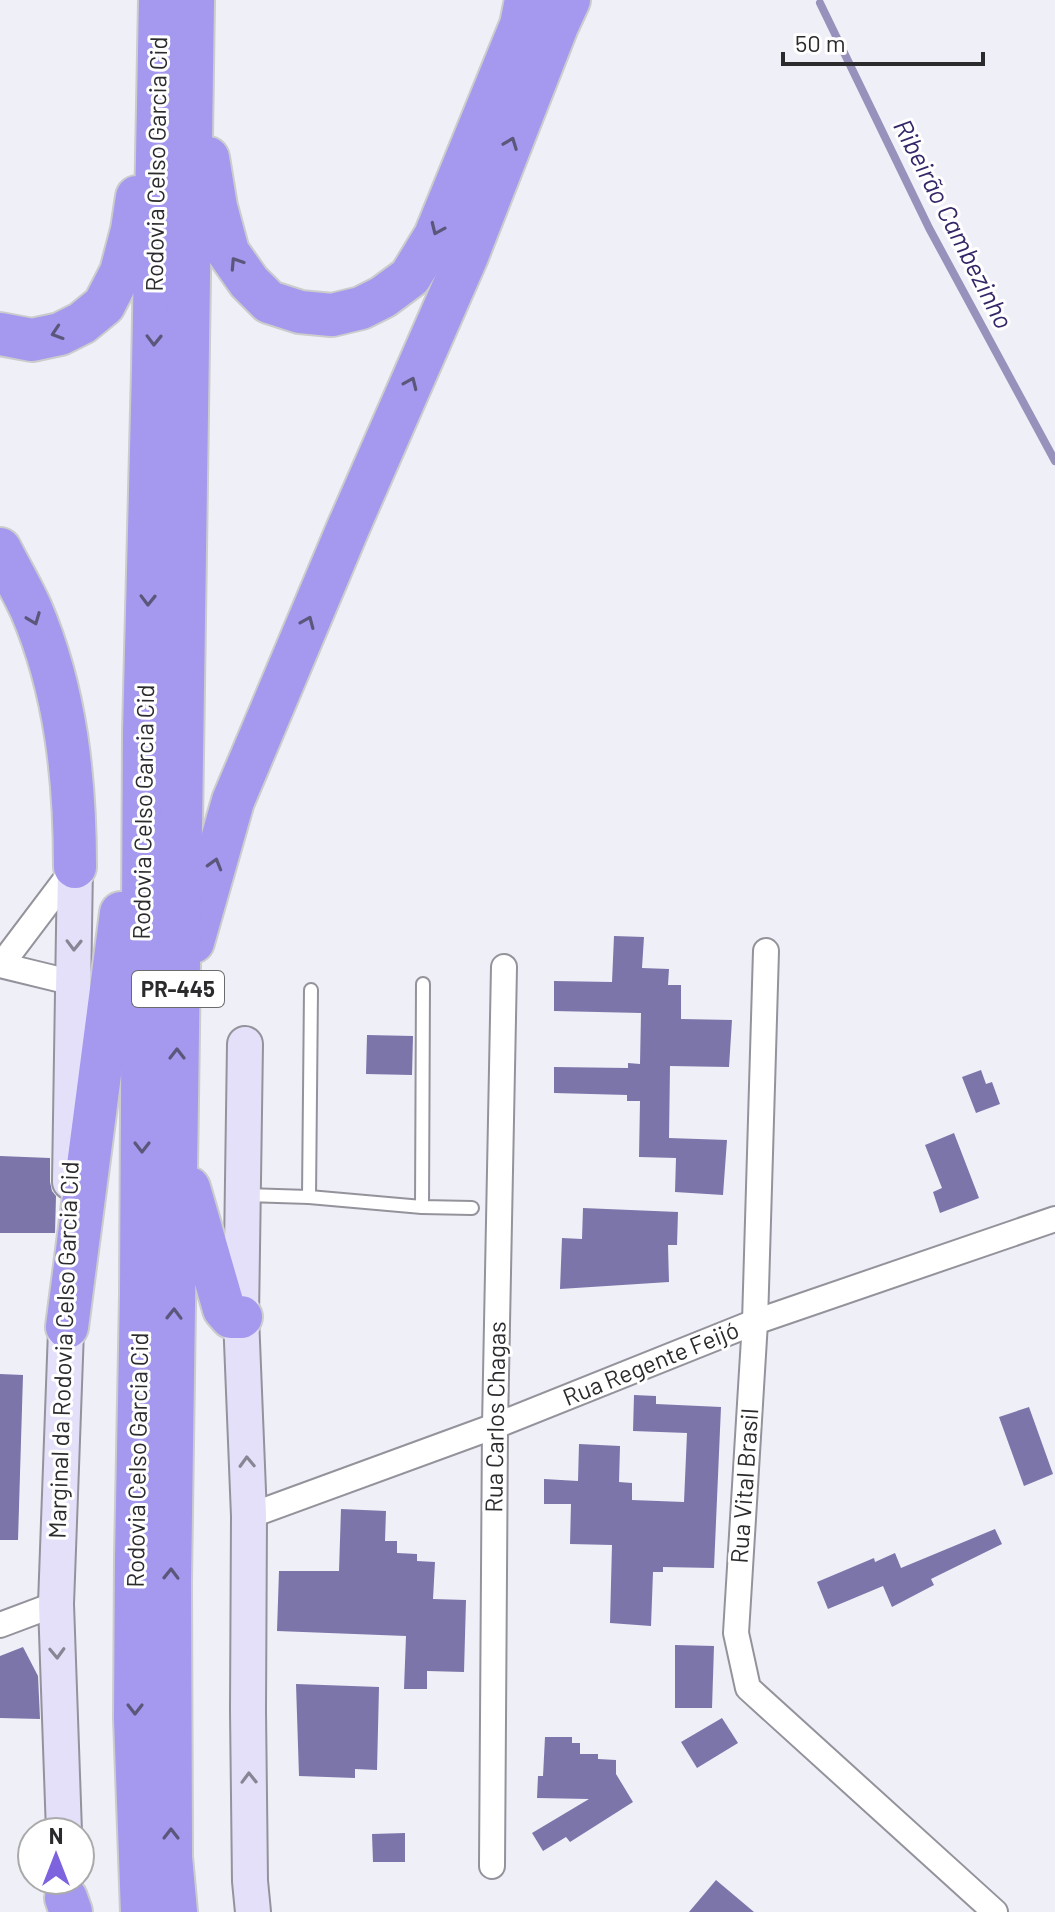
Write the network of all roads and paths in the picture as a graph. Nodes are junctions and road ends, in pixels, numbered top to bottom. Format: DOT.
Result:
graph roads {
  1 [pos="160,0"];
  2 [pos="193,0"];
  3 [pos="526,0"];
  4 [pos="569,0"];
  5 [pos="175,66"];
  6 [pos="0,334"];
  7 [pos="0,549"];
  8 [pos="144,733"];
  9 [pos="75,867"];
  10 [pos="766,951"];
  11 [pos="0,964"];
  12 [pos="504,967"];
  13 [pos="74,983"];
  14 [pos="423,984"];
  15 [pos="311,990"];
  16 [pos="178,993"];
  17 [pos="245,1044"];
  18 [pos="177,1145"];
  19 [pos="243,1195"];
  20 [pos="309,1197"];
  21 [pos="422,1207"];
  22 [pos="472,1208"];
  23 [pos="1055,1219"];
  24 [pos="241,1317"];
  25 [pos="755,1322"];
  26 [pos="67,1327"];
  27 [pos="495,1426"];
  28 [pos="249,1516"];
  29 [pos="56,1604"];
  30 [pos="0,1625"];
  31 [pos="63,1816"];
  32 [pos="492,1866"];
  33 [pos="142,1912"];
  34 [pos="176,1912"];
  35 [pos="253,1912"];
  36 [pos="995,1912"];
  1 -- 5 [label="highway, Rodovia Celso Garcia Cid / PR-445"];
  2 -- 5 [label="highway, Rodovia Celso Garcia Cid / PR-445"];
  3 -- 5 [label="highway, one-way"];
  16 -- 4 [label="highway, one-way"];
  5 -- 6 [label="highway, one-way"];
  5 -- 8 [label="highway, Rodovia Celso Garcia Cid / PR-445, one-way"];
  5 -- 16 [label="highway, Rodovia Celso Garcia Cid / PR-445"];
  7 -- 9 [label="highway, one-way"];
  8 -- 26 [label="highway"];
  8 -- 33 [label="highway, Rodovia Celso Garcia Cid / PR-445, one-way"];
  9 -- 11 [label="street"];
  9 -- 13 [label="street, Marginal da Rodovia Celso Garcia Cid, one-way"];
  10 -- 25 [label="street, Rua Vital Brasil"];
  11 -- 13 [label="street"];
  12 -- 27 [label="street, Rua Carlos Chagas"];
  13 -- 26 [label="street, Marginal da Rodovia Celso Garcia Cid"];
  14 -- 21 [label="lane"];
  15 -- 20 [label="lane"];
  18 -- 16 [label="highway, Rodovia Celso Garcia Cid / PR-445, one-way"];
  17 -- 19 [label="street"];
  18 -- 24 [label="highway"];
  34 -- 18 [label="highway, Rodovia Celso Garcia Cid / PR-445, one-way"];
  19 -- 20 [label="lane"];
  19 -- 24 [label="street"];
  20 -- 21 [label="lane"];
  21 -- 22 [label="lane"];
  23 -- 25 [label="street, Rua Regente Feijó"];
  28 -- 24 [label="street, one-way"];
  25 -- 27 [label="street, Rua Regente Feijó"];
  25 -- 36 [label="street, Rua Vital Brasil"];
  26 -- 29 [label="street, Marginal da Rodovia Celso Garcia Cid"];
  27 -- 28 [label="street, Rua Regente Feijó"];
  27 -- 32 [label="street, Rua Carlos Chagas"];
  35 -- 28 [label="street, one-way"];
  29 -- 30 [label="street"];
  29 -- 31 [label="street, Marginal da Rodovia Celso Garcia Cid, one-way"];
}
